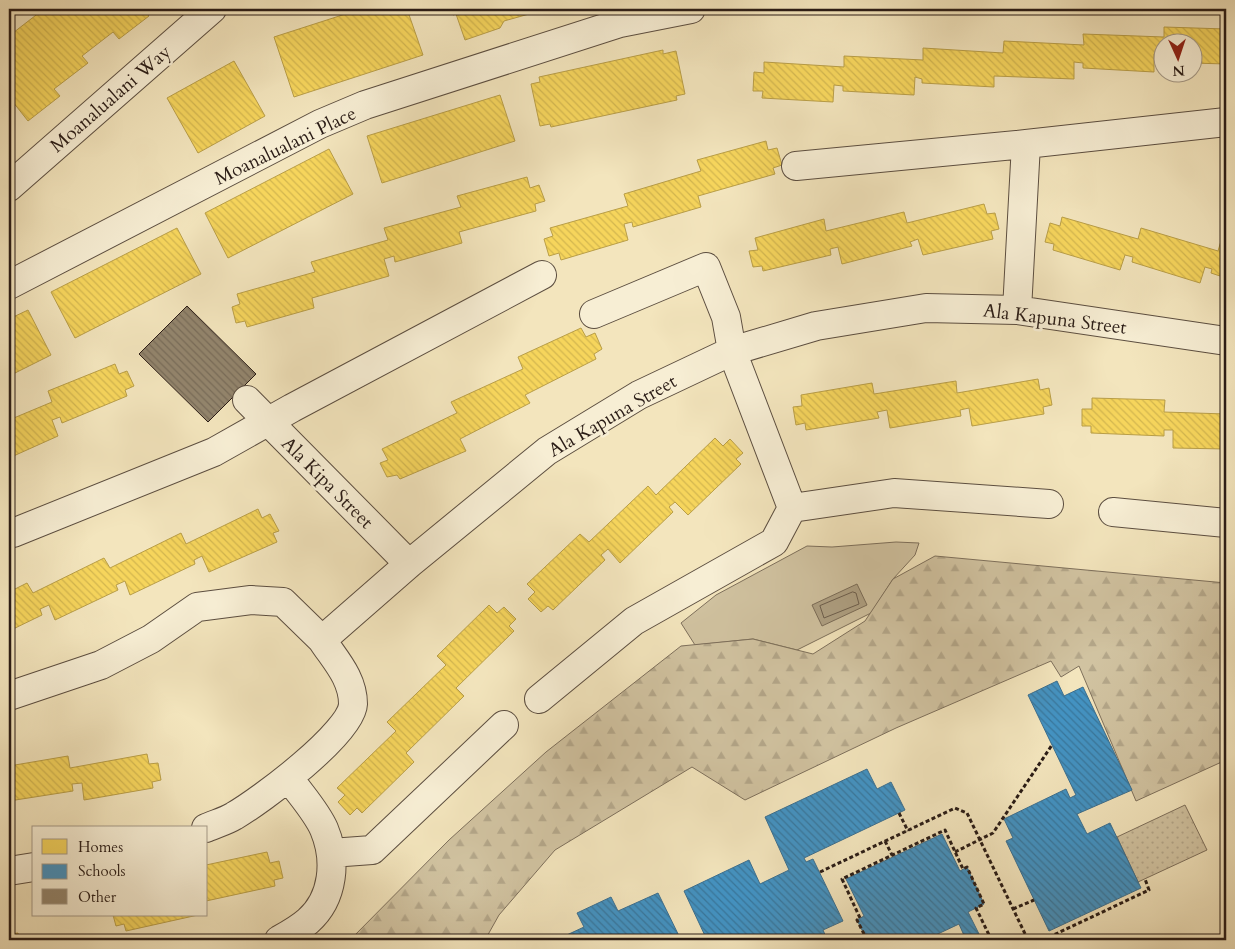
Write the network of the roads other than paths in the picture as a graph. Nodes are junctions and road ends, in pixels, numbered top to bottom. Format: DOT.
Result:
graph roads {
  1 [pos="212,9"];
  2 [pos="691,9"];
  3 [pos="1226,122"];
  4 [pos="1026,144"];
  5 [pos="796,166"];
  6 [pos="9,187"];
  7 [pos="542,275"];
  8 [pos="12,277"];
  9 [pos="1017,310"];
  10 [pos="594,314"];
  11 [pos="1226,341"];
  12 [pos="732,351"];
  13 [pos="247,400"];
  14 [pos="268,421"];
  15 [pos="1049,504"];
  16 [pos="792,508"];
  17 [pos="1113,512"];
  18 [pos="1226,523"];
  19 [pos="13,533"];
  20 [pos="409,564"];
  21 [pos="322,640"];
  22 [pos="9,696"];
  23 [pos="539,699"];
  24 [pos="504,725"];
  25 [pos="288,778"];
  26 [pos="208,827"];
  27 [pos="331,853"];
  28 [pos="32,867"];
  29 [pos="9,871"];
  30 [pos="279,940"];
  1 -- 6 [label="street, Moanalualani Way"];
  2 -- 8 [label="street, Moanalualani Place"];
  3 -- 4 [label="street"];
  4 -- 5 [label="street"];
  4 -- 9 [label="street"];
  7 -- 14 [label="street"];
  9 -- 11 [label="street, Ala Kapuna Street"];
  9 -- 12 [label="street, Ala Kapuna Street"];
  10 -- 12 [label="street"];
  12 -- 16 [label="street"];
  12 -- 20 [label="street, Ala Kapuna Street"];
  13 -- 14 [label="street, Ala Kipa Street"];
  14 -- 19 [label="street"];
  14 -- 20 [label="street, Ala Kipa Street"];
  15 -- 16 [label="street"];
  16 -- 23 [label="street"];
  17 -- 18 [label="street"];
  20 -- 21 [label="street, Ala Kapuna Street"];
  21 -- 22 [label="street"];
  21 -- 25 [label="street"];
  24 -- 27 [label="street"];
  25 -- 26 [label="street"];
  25 -- 27 [label="street"];
  27 -- 30 [label="street"];
  28 -- 29 [label="street"];
}
